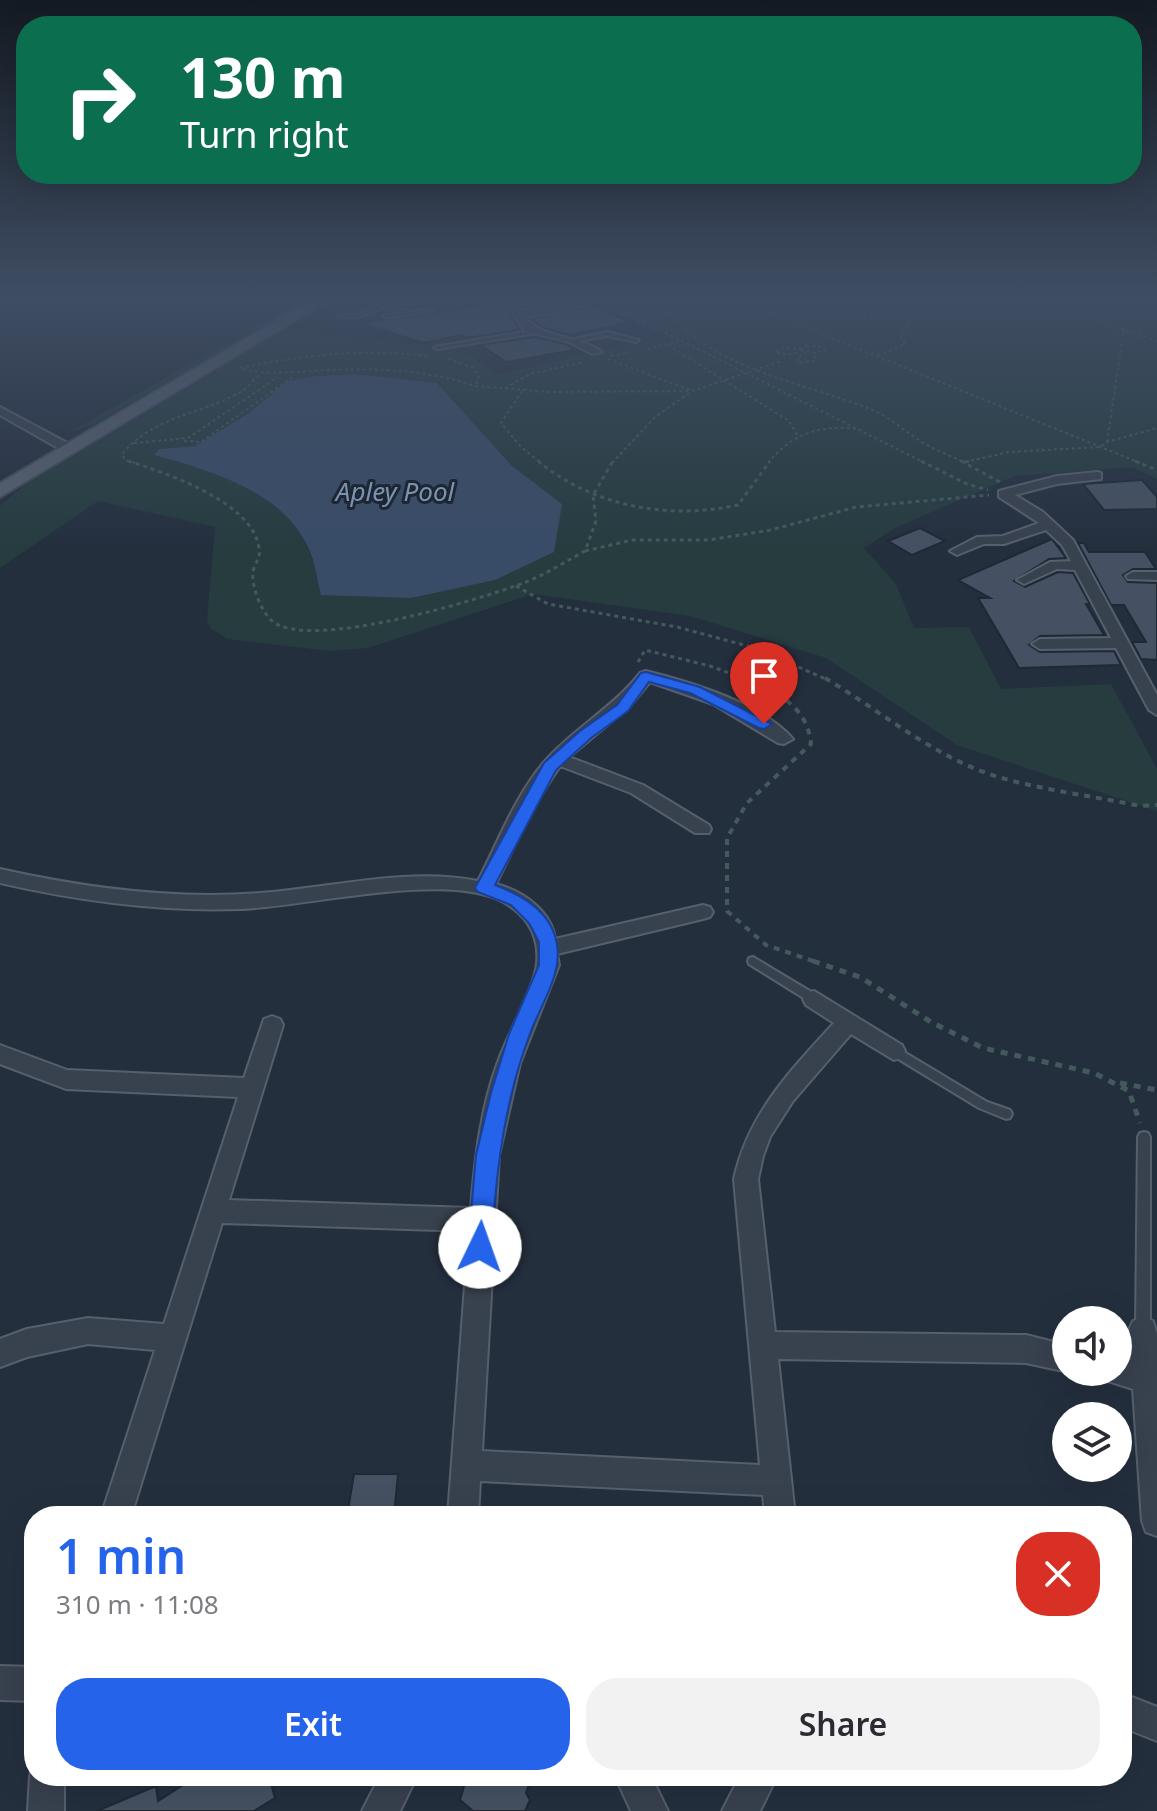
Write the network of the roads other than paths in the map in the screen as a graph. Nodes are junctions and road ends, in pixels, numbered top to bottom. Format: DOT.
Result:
graph roads {
  1 [pos="187,380"];
  2 [pos="0,410"];
  3 [pos="69,449"];
  4 [pos="1097,476"];
  5 [pos="0,491"];
  6 [pos="1049,524"];
  7 [pos="957,551"];
  8 [pos="1080,566"];
  9 [pos="1133,576"];
  10 [pos="1157,576"];
  11 [pos="1024,580"];
  12 [pos="1028,626"];
  13 [pos="1122,643"];
  14 [pos="1150,680"];
  15 [pos="1157,710"];
  16 [pos="784,739"];
  17 [pos="557,759"];
  18 [pos="702,829"];
  19 [pos="0,876"];
  20 [pos="484,888"];
  21 [pos="703,912"];
  22 [pos="549,948"];
  23 [pos="753,961"];
  24 [pos="814,999"];
  25 [pos="849,1022"];
  26 [pos="272,1025"];
  27 [pos="894,1051"];
  28 [pos="0,1054"];
  29 [pos="251,1088"];
  30 [pos="1006,1114"];
  31 [pos="1144,1137"];
  32 [pos="213,1211"];
  33 [pos="481,1220"];
  34 [pos="1143,1330"];
  35 [pos="171,1338"];
  36 [pos="762,1345"];
  37 [pos="0,1353"];
  38 [pos="1052,1356"];
  39 [pos="1132,1370"];
  40 [pos="1132,1380"];
  41 [pos="465,1465"];
  42 [pos="775,1481"];
  43 [pos="119,1506"];
  44 [pos="463,1506"];
  45 [pos="779,1506"];
  46 [pos="1157,1521"];
  47 [pos="0,1683"];
  48 [pos="24,1684"];
  49 [pos="1132,1714"];
  50 [pos="1157,1724"];
  51 [pos="47,1786"];
  52 [pos="394,1786"];
  53 [pos="637,1786"];
  54 [pos="754,1786"];
  55 [pos="46,1811"];
  56 [pos="380,1811"];
  57 [pos="650,1811"];
  58 [pos="740,1811"];
  1 -- 3 [label="main road"];
  2 -- 3 [label="street"];
  3 -- 5 [label="main road"];
  4 -- 6 [label="street"];
  6 -- 7 [label="street"];
  6 -- 8 [label="street"];
  8 -- 11 [label="street"];
  8 -- 13 [label="street"];
  9 -- 10 [label="street"];
  12 -- 13 [label="street"];
  13 -- 14 [label="street"];
  14 -- 15 [label="street"];
  16 -- 17 [label="street"];
  17 -- 18 [label="street"];
  17 -- 20 [label="street"];
  19 -- 20 [label="street"];
  20 -- 22 [label="street"];
  21 -- 22 [label="street"];
  22 -- 33 [label="street"];
  23 -- 24 [label="lane"];
  24 -- 25 [label="street"];
  25 -- 27 [label="street"];
  25 -- 36 [label="street"];
  26 -- 29 [label="street"];
  27 -- 30 [label="lane"];
  28 -- 29 [label="street"];
  29 -- 32 [label="street"];
  31 -- 34 [label="lane"];
  32 -- 33 [label="street"];
  32 -- 35 [label="street"];
  33 -- 41 [label="street"];
  34 -- 39 [label="street"];
  35 -- 37 [label="street"];
  35 -- 43 [label="street"];
  36 -- 38 [label="street"];
  36 -- 42 [label="street"];
  40 -- 46 [label="street"];
  41 -- 42 [label="street"];
  41 -- 44 [label="street"];
  42 -- 45 [label="street"];
  47 -- 48 [label="street"];
  49 -- 50 [label="street"];
  51 -- 55 [label="street"];
  52 -- 56 [label="street"];
  53 -- 57 [label="street"];
  54 -- 58 [label="street"];
}
